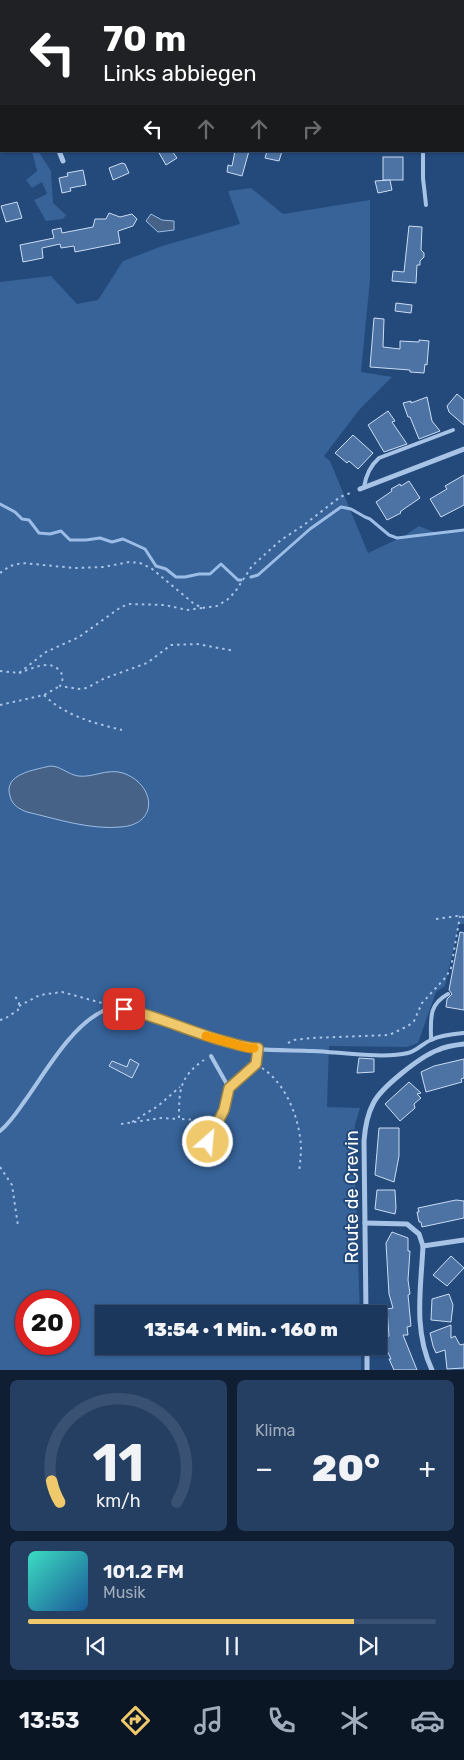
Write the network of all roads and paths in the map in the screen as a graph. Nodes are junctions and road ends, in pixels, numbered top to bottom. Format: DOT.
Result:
graph roads {
  1 [pos="59,152"];
  2 [pos="423,152"];
  3 [pos="63,161"];
  4 [pos="426,205"];
  5 [pos="452,430"];
  6 [pos="464,449"];
  7 [pos="362,488"];
  8 [pos="0,573"];
  9 [pos="202,608"];
  10 [pos="235,651"];
  11 [pos="0,671"];
  12 [pos="20,673"];
  13 [pos="60,686"];
  14 [pos="44,695"];
  15 [pos="0,705"];
  16 [pos="122,730"];
  17 [pos="460,916"];
  18 [pos="464,917"];
  19 [pos="436,919"];
  20 [pos="448,994"];
  21 [pos="15,996"];
  22 [pos="105,1004"];
  23 [pos="19,1006"];
  24 [pos="0,1020"];
  25 [pos="464,1033"];
  26 [pos="431,1040"];
  27 [pos="464,1044"];
  28 [pos="258,1048"];
  29 [pos="286,1049"];
  30 [pos="211,1056"];
  31 [pos="256,1064"];
  32 [pos="182,1085"];
  33 [pos="229,1088"];
  34 [pos="179,1119"];
  35 [pos="204,1120"];
  36 [pos="132,1122"];
  37 [pos="121,1124"];
  38 [pos="0,1131"];
  39 [pos="195,1162"];
  40 [pos="0,1168"];
  41 [pos="299,1173"];
  42 [pos="365,1223"];
  43 [pos="18,1226"];
  44 [pos="464,1240"];
  45 [pos="423,1246"];
  46 [pos="366,1305"];
  47 [pos="367,1355"];
  48 [pos="367,1370"];
  49 [pos="432,1370"];
  1 -- 3 [label="street"];
  2 -- 4 [label="lane"];
  5 -- 7 [label="lane"];
  6 -- 7 [label="street"];
  7 -- 9 [label="path"];
  8 -- 9 [label="path"];
  9 -- 12 [label="path"];
  10 -- 13 [label="path"];
  11 -- 12 [label="path"];
  12 -- 13 [label="path"];
  13 -- 14 [label="path"];
  14 -- 15 [label="path"];
  14 -- 16 [label="path"];
  17 -- 18 [label="path"];
  17 -- 19 [label="path"];
  17 -- 29 [label="path"];
  20 -- 26 [label="lane"];
  21 -- 23 [label="path"];
  22 -- 23 [label="path"];
  23 -- 24 [label="path"];
  25 -- 26 [label="lane"];
  26 -- 29 [label="lane"];
  27 -- 42 [label="street, Route de Crevin"];
  28 -- 29 [label="lane"];
  28 -- 31 [label="lane"];
  28 -- 38 [label="lane"];
  30 -- 32 [label="path"];
  30 -- 33 [label="lane"];
  31 -- 33 [label="lane"];
  31 -- 41 [label="path"];
  32 -- 34 [label="path"];
  32 -- 36 [label="path"];
  33 -- 39 [label="lane"];
  34 -- 35 [label="path"];
  34 -- 36 [label="path"];
  36 -- 37 [label="path"];
  40 -- 43 [label="path"];
  42 -- 45 [label="street"];
  42 -- 46 [label="street, Route de Crevin"];
  44 -- 45 [label="street"];
  45 -- 49 [label="street"];
  47 -- 48 [label="street"];
}
